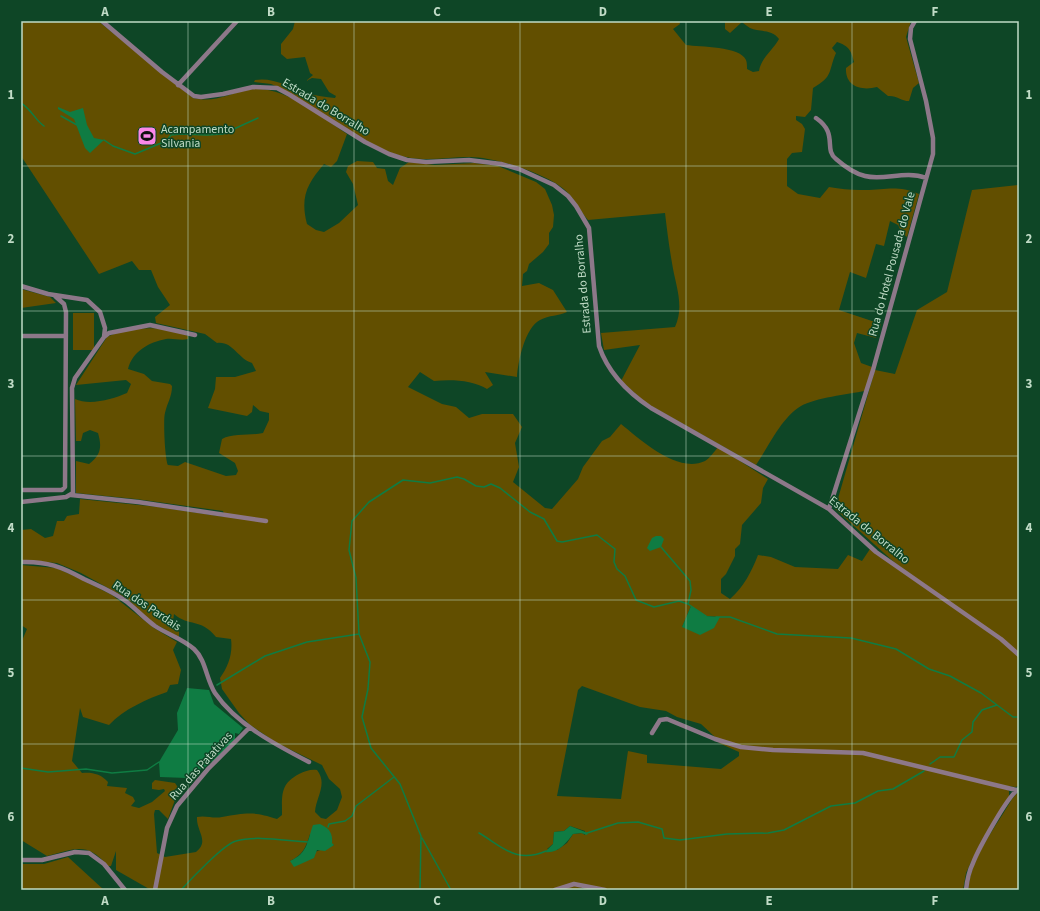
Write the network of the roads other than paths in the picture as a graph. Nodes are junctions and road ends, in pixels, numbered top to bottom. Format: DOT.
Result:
graph roads {
  1 [pos="102,21"];
  2 [pos="237,21"];
  3 [pos="915,21"];
  4 [pos="178,85"];
  5 [pos="816,118"];
  6 [pos="926,178"];
  7 [pos="21,286"];
  8 [pos="56,296"];
  9 [pos="196,335"];
  10 [pos="21,336"];
  11 [pos="66,336"];
  12 [pos="104,337"];
  13 [pos="21,490"];
  14 [pos="71,495"];
  15 [pos="21,502"];
  16 [pos="829,509"];
  17 [pos="266,522"];
  18 [pos="21,562"];
  19 [pos="1019,655"];
  20 [pos="250,728"];
  21 [pos="652,733"];
  22 [pos="309,762"];
  23 [pos="1017,789"];
  24 [pos="21,860"];
  25 [pos="125,890"];
  26 [pos="155,890"];
  27 [pos="555,890"];
  28 [pos="605,890"];
  29 [pos="966,890"];
  1 -- 4 [label="street, Estrada do Borralho"];
  2 -- 4 [label="street"];
  3 -- 6 [label="street, Rua do Hotel Pousada do Vale"];
  4 -- 16 [label="street, Estrada do Borralho"];
  5 -- 6 [label="street"];
  6 -- 16 [label="street, Rua do Hotel Pousada do Vale"];
  7 -- 8 [label="street"];
  8 -- 11 [label="street"];
  8 -- 12 [label="street"];
  9 -- 12 [label="street"];
  10 -- 11 [label="street"];
  11 -- 13 [label="street"];
  12 -- 14 [label="street"];
  14 -- 15 [label="street"];
  14 -- 17 [label="street"];
  16 -- 19 [label="street, Estrada do Borralho"];
  18 -- 20 [label="street, Rua dos Pardais"];
  20 -- 22 [label="street, Rua dos Pardais"];
  20 -- 26 [label="street, Rua das Patativas"];
  21 -- 23 [label="street"];
  23 -- 29 [label="street"];
  24 -- 25 [label="street"];
  27 -- 28 [label="street"];
}
